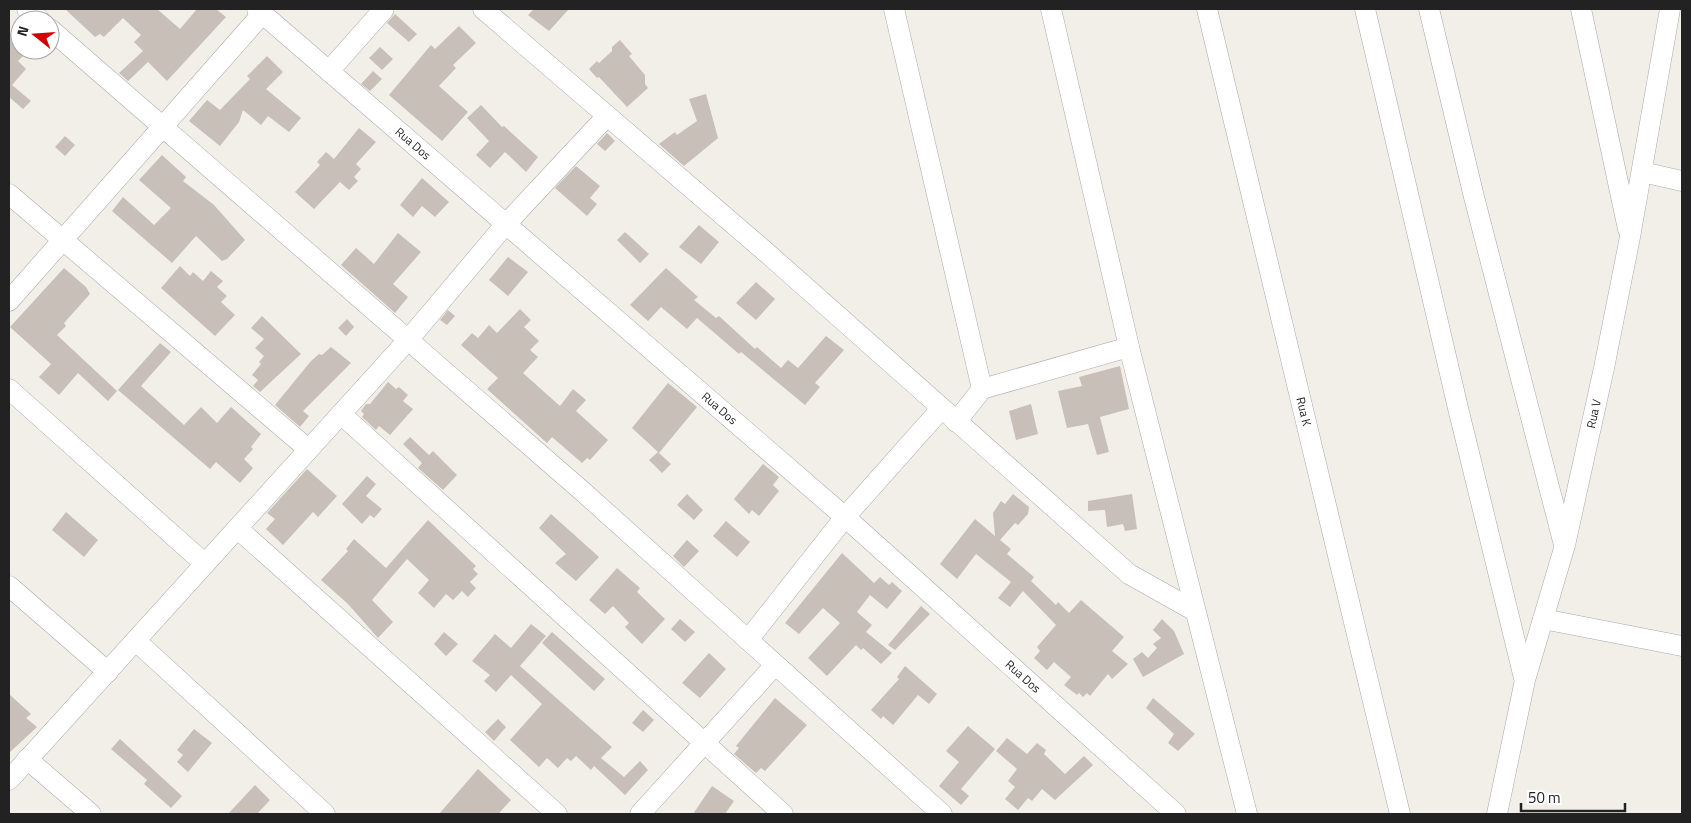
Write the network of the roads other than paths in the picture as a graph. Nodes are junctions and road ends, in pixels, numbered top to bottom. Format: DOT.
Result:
graph roads {
  1 [pos="384,9"];
  2 [pos="483,9"];
  3 [pos="894,9"];
  4 [pos="1051,9"];
  5 [pos="1206,9"];
  6 [pos="1365,9"];
  7 [pos="1428,9"];
  8 [pos="1581,9"];
  9 [pos="1670,9"];
  10 [pos="260,11"];
  11 [pos="60,38"];
  12 [pos="329,71"];
  13 [pos="606,117"];
  14 [pos="161,127"];
  15 [pos="1642,172"];
  16 [pos="1682,181"];
  17 [pos="9,194"];
  18 [pos="505,225"];
  19 [pos="1630,237"];
  20 [pos="62,241"];
  21 [pos="9,301"];
  22 [pos="408,340"];
  23 [pos="1129,347"];
  24 [pos="9,389"];
  25 [pos="982,389"];
  26 [pos="341,414"];
  27 [pos="949,416"];
  28 [pos="308,449"];
  29 [pos="845,517"];
  30 [pos="238,528"];
  31 [pos="1565,546"];
  32 [pos="205,564"];
  33 [pos="9,586"];
  34 [pos="1195,612"];
  35 [pos="1543,619"];
  36 [pos="748,640"];
  37 [pos="136,641"];
  38 [pos="1682,646"];
  39 [pos="775,665"];
  40 [pos="108,672"];
  41 [pos="1525,680"];
  42 [pos="704,743"];
  43 [pos="28,759"];
  44 [pos="9,780"];
  45 [pos="91,814"];
  46 [pos="325,814"];
  47 [pos="557,814"];
  48 [pos="640,814"];
  49 [pos="783,814"];
  50 [pos="942,814"];
  51 [pos="1176,814"];
  52 [pos="1248,814"];
  53 [pos="1400,814"];
  54 [pos="1497,814"];
  1 -- 12 [label="street"];
  2 -- 13 [label="street"];
  3 -- 25 [label="street"];
  4 -- 23 [label="street"];
  5 -- 53 [label="street, Rua K"];
  6 -- 41 [label="street"];
  7 -- 31 [label="street"];
  8 -- 19 [label="street"];
  9 -- 15 [label="street, Rua V"];
  10 -- 12 [label="street, Rua Dos"];
  10 -- 14 [label="street"];
  11 -- 14 [label="street"];
  12 -- 18 [label="street, Rua Dos"];
  13 -- 18 [label="street"];
  13 -- 27 [label="street"];
  14 -- 20 [label="street"];
  14 -- 22 [label="street"];
  15 -- 16 [label="street"];
  15 -- 19 [label="street, Rua V"];
  17 -- 20 [label="street"];
  18 -- 22 [label="street"];
  18 -- 29 [label="street, Rua Dos"];
  19 -- 31 [label="street, Rua V"];
  20 -- 21 [label="street"];
  20 -- 28 [label="street"];
  22 -- 26 [label="street"];
  22 -- 36 [label="street"];
  23 -- 25 [label="street"];
  23 -- 34 [label="street"];
  24 -- 32 [label="street"];
  25 -- 27 [label="street"];
  26 -- 28 [label="street"];
  26 -- 42 [label="street"];
  27 -- 29 [label="street"];
  27 -- 34 [label="street"];
  28 -- 30 [label="street"];
  29 -- 36 [label="street"];
  29 -- 51 [label="street, Rua Dos"];
  30 -- 32 [label="street"];
  30 -- 47 [label="street"];
  31 -- 35 [label="street, Rua V"];
  32 -- 37 [label="street"];
  33 -- 40 [label="street"];
  34 -- 52 [label="street"];
  35 -- 38 [label="street"];
  35 -- 41 [label="street, Rua V"];
  36 -- 39 [label="street"];
  37 -- 40 [label="street"];
  37 -- 46 [label="street"];
  39 -- 42 [label="street"];
  39 -- 50 [label="street"];
  40 -- 43 [label="street"];
  41 -- 54 [label="street, Rua V"];
  42 -- 48 [label="street"];
  42 -- 49 [label="street"];
  43 -- 44 [label="street"];
  43 -- 45 [label="street"];
}
